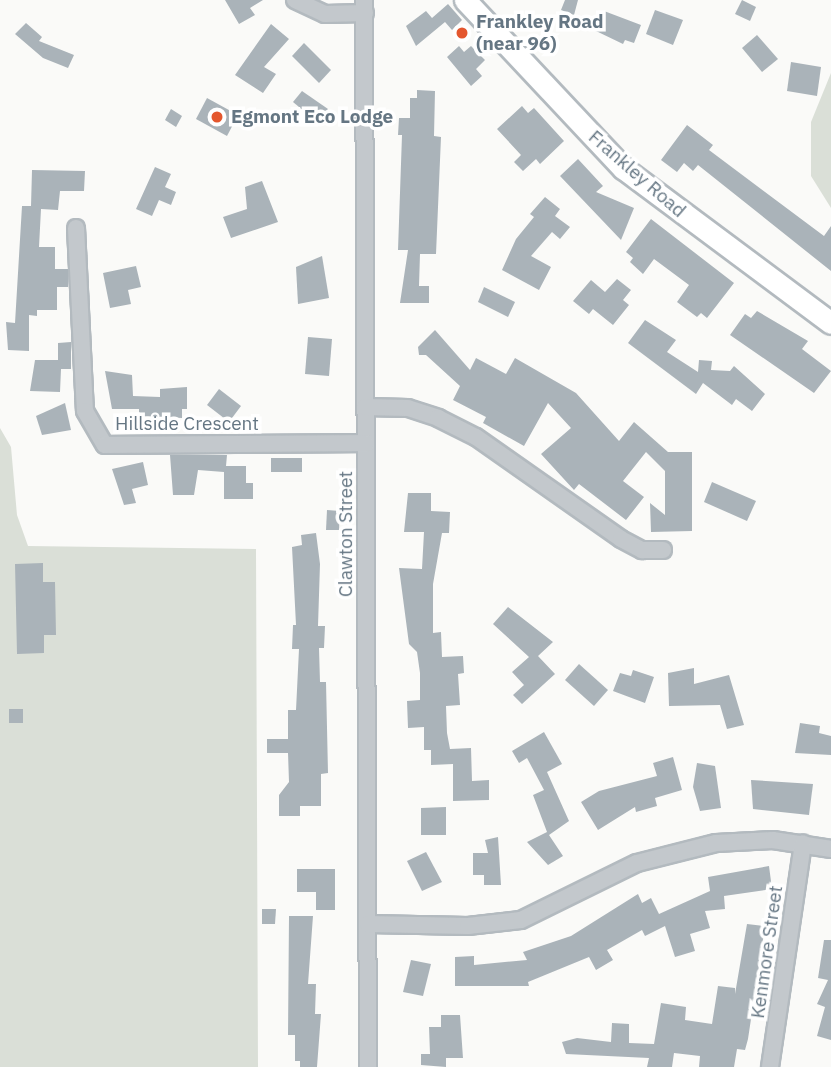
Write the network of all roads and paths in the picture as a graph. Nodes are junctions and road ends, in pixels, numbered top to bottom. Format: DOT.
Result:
graph roads {
  1 [pos="295,0"];
  2 [pos="465,0"];
  3 [pos="365,7"];
  4 [pos="76,228"];
  5 [pos="831,323"];
  6 [pos="365,407"];
  7 [pos="366,443"];
  8 [pos="663,550"];
  9 [pos="803,844"];
  10 [pos="831,849"];
  11 [pos="368,924"];
  12 [pos="368,1067"];
  13 [pos="771,1067"];
  1 -- 3 [label="street"];
  2 -- 5 [label="street, Frankley Road"];
  3 -- 6 [label="street, Clawton Street"];
  4 -- 7 [label="street, Hillside Crescent"];
  6 -- 7 [label="street, Clawton Street"];
  6 -- 8 [label="street"];
  7 -- 11 [label="street, Clawton Street"];
  9 -- 10 [label="street"];
  9 -- 11 [label="street"];
  9 -- 13 [label="street, Kenmore Street"];
  11 -- 12 [label="street, Clawton Street"];
}
